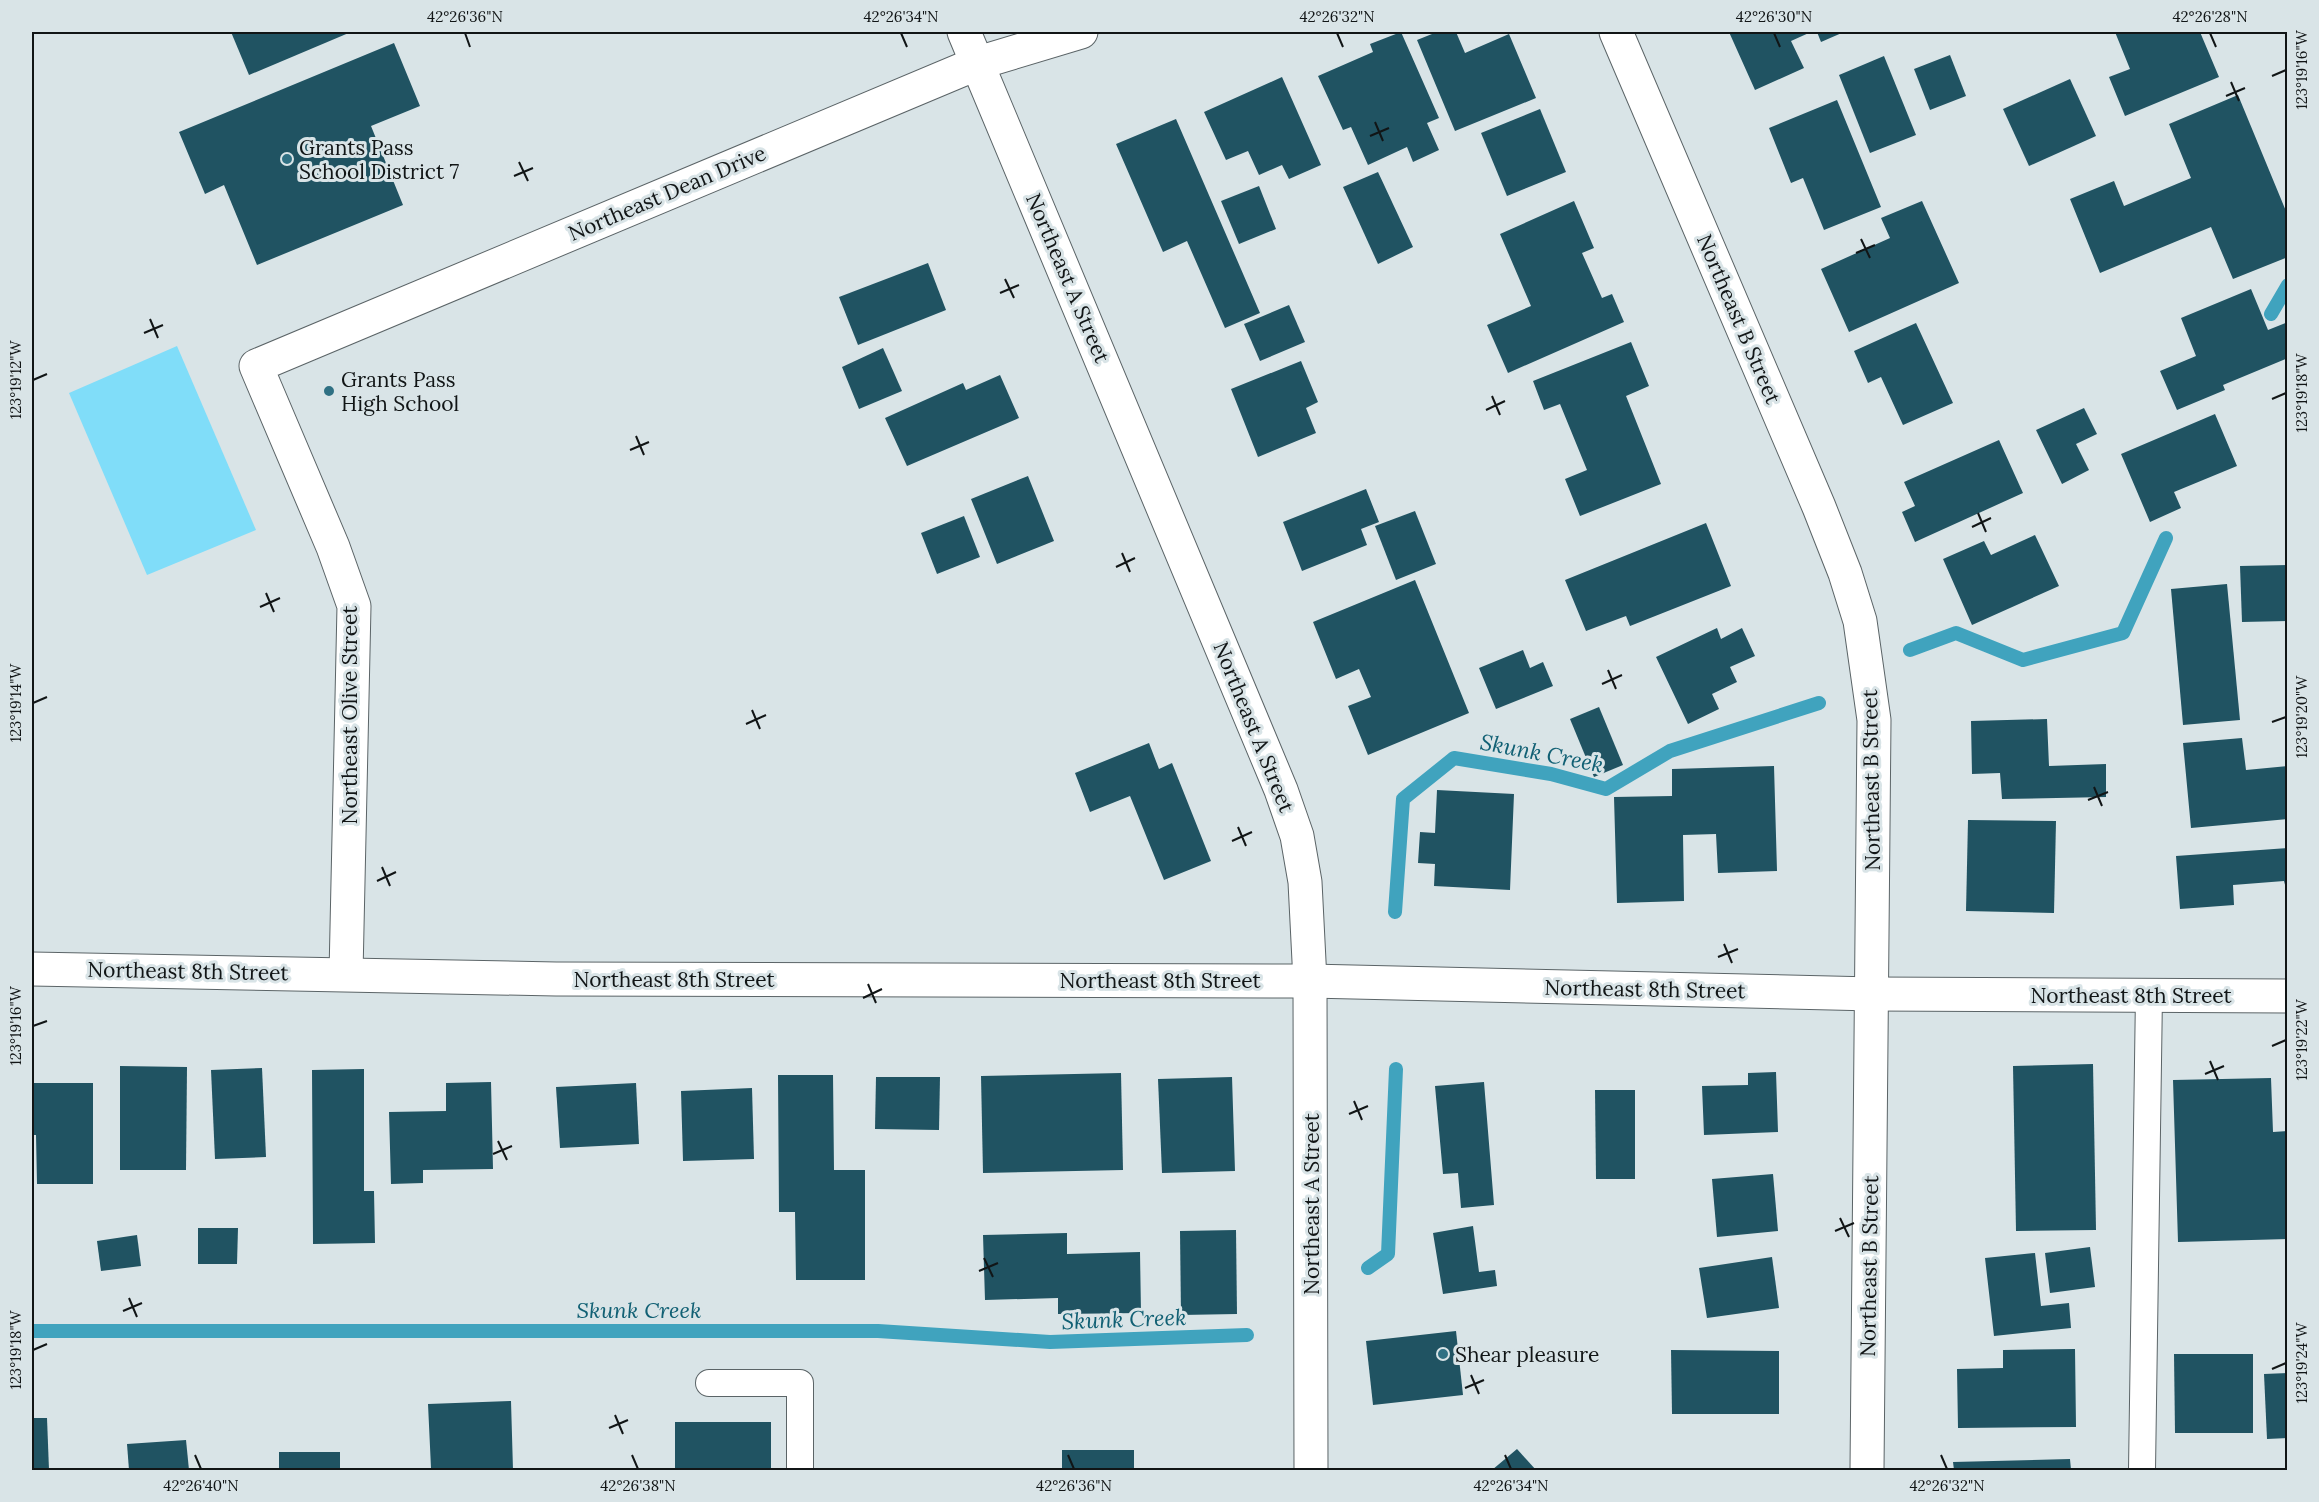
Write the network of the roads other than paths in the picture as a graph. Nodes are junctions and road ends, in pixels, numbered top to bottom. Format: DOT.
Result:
graph roads {
  1 [pos="964,32"];
  2 [pos="1082,32"];
  3 [pos="1616,32"];
  4 [pos="978,63"];
  5 [pos="256,366"];
  6 [pos="32,969"];
  7 [pos="346,974"];
  8 [pos="1310,981"];
  9 [pos="1873,994"];
  10 [pos="2149,994"];
  11 [pos="2288,996"];
  12 [pos="709,1383"];
  13 [pos="800,1470"];
  14 [pos="1311,1470"];
  15 [pos="1867,1470"];
  16 [pos="2142,1470"];
  1 -- 4 [label="street, Northeast A Street"];
  2 -- 4 [label="street, Northeast Dean Drive"];
  3 -- 9 [label="street, Northeast B Street"];
  4 -- 5 [label="street, Northeast Dean Drive"];
  4 -- 8 [label="street, Northeast A Street"];
  5 -- 7 [label="street, Northeast Olive Street"];
  6 -- 7 [label="street, Northeast 8th Street"];
  7 -- 8 [label="street, Northeast 8th Street"];
  8 -- 9 [label="street, Northeast 8th Street"];
  8 -- 14 [label="street, Northeast A Street"];
  9 -- 10 [label="street, Northeast 8th Street"];
  9 -- 15 [label="street, Northeast B Street"];
  10 -- 11 [label="street, Northeast 8th Street"];
  10 -- 16 [label="lane"];
  12 -- 13 [label="lane"];
}
